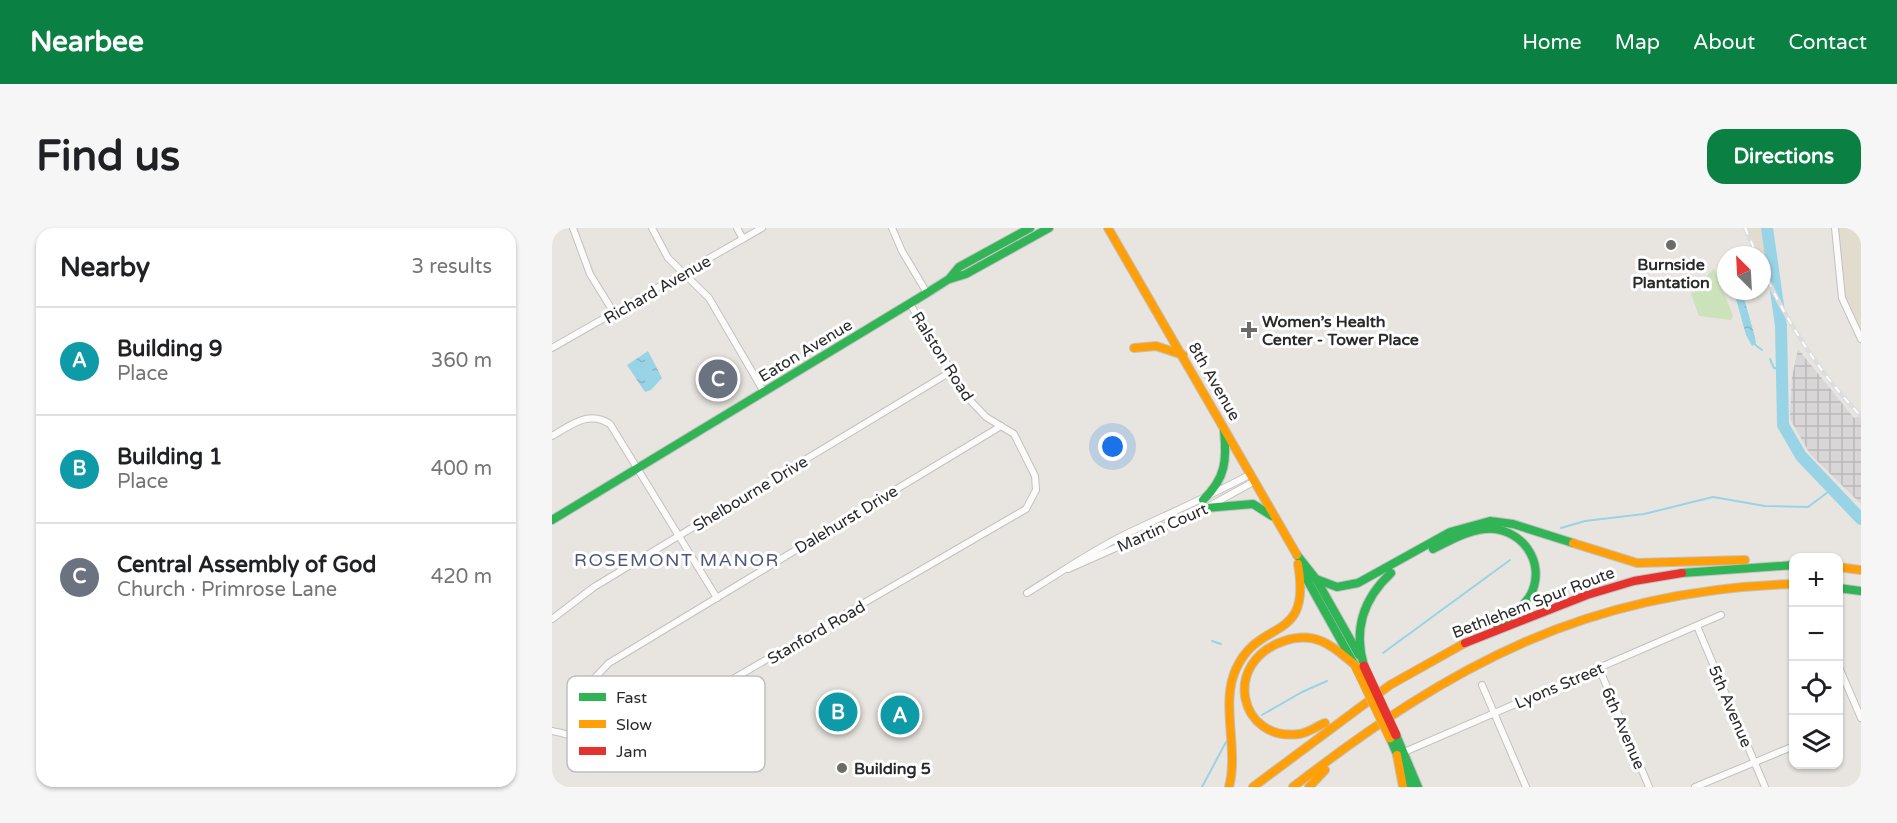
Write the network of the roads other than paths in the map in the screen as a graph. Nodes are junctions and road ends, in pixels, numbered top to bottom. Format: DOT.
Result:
graph roads {
  1 [pos="573,228"];
  2 [pos="652,228"];
  3 [pos="736,228"];
  4 [pos="762,228"];
  5 [pos="892,228"];
  6 [pos="1030,228"];
  7 [pos="1049,228"];
  8 [pos="1108,228"];
  9 [pos="1835,228"];
  10 [pos="743,239"];
  11 [pos="684,274"];
  12 [pos="950,279"];
  13 [pos="927,293"];
  14 [pos="910,304"];
  15 [pos="614,313"];
  16 [pos="1861,339"];
  17 [pos="552,348"];
  18 [pos="1134,348"];
  19 [pos="1183,355"];
  20 [pos="952,371"];
  21 [pos="764,392"];
  22 [pos="1223,425"];
  23 [pos="1001,426"];
  24 [pos="552,436"];
  25 [pos="638,467"];
  26 [pos="1253,477"];
  27 [pos="1036,490"];
  28 [pos="1205,504"];
  29 [pos="552,520"];
  30 [pos="1276,520"];
  31 [pos="680,535"];
  32 [pos="1789,564"];
  33 [pos="1789,564"];
  34 [pos="1843,568"];
  35 [pos="1861,570"];
  36 [pos="1306,574"];
  37 [pos="1789,584"];
  38 [pos="1843,589"];
  39 [pos="1861,591"];
  40 [pos="1027,593"];
  41 [pos="717,598"];
  42 [pos="1721,615"];
  43 [pos="552,619"];
  44 [pos="1697,626"];
  45 [pos="1474,638"];
  46 [pos="1359,665"];
  47 [pos="1599,668"];
  48 [pos="1843,675"];
  49 [pos="596,676"];
  50 [pos="737,676"];
  51 [pos="1390,685"];
  52 [pos="1482,685"];
  53 [pos="1415,698"];
  54 [pos="1494,712"];
  55 [pos="1861,718"];
  56 [pos="552,731"];
  57 [pos="567,734"];
  58 [pos="1789,748"];
  59 [pos="1400,753"];
  60 [pos="1754,762"];
  61 [pos="1228,787"];
  62 [pos="1253,787"];
  63 [pos="1293,787"];
  64 [pos="1309,787"];
  65 [pos="1403,787"];
  66 [pos="1411,787"];
  67 [pos="1418,787"];
  68 [pos="1526,787"];
  69 [pos="1649,787"];
  70 [pos="1695,787"];
  71 [pos="1765,787"];
  1 -- 15 [label="street"];
  2 -- 11 [label="street"];
  3 -- 10 [label="street"];
  4 -- 10 [label="street, Richard Avenue"];
  5 -- 13 [label="street, Ralston Road"];
  6 -- 12 [label="main road, Eaton Avenue"];
  7 -- 12 [label="main road, Eaton Avenue"];
  8 -- 19 [label="main road, 8th Avenue"];
  9 -- 16 [label="street"];
  10 -- 11 [label="street, Richard Avenue"];
  11 -- 15 [label="street, Richard Avenue"];
  11 -- 21 [label="street"];
  12 -- 13 [label="main road, Eaton Avenue"];
  13 -- 14 [label="main road, Eaton Avenue"];
  14 -- 20 [label="street, Ralston Road"];
  14 -- 21 [label="main road, Eaton Avenue"];
  15 -- 17 [label="street, Richard Avenue"];
  18 -- 19 [label="main road"];
  19 -- 22 [label="main road, 8th Avenue"];
  20 -- 23 [label="street, Ralston Road"];
  20 -- 31 [label="street, Shelbourne Drive"];
  21 -- 25 [label="main road, Eaton Avenue"];
  22 -- 26 [label="main road, 8th Avenue"];
  22 -- 28 [label="main road"];
  23 -- 27 [label="street, Ralston Road"];
  23 -- 41 [label="street, Dalehurst Drive"];
  24 -- 25 [label="street"];
  25 -- 29 [label="main road, Eaton Avenue"];
  25 -- 31 [label="street"];
  26 -- 28 [label="street, Martin Court"];
  26 -- 30 [label="main road, 8th Avenue"];
  27 -- 50 [label="street, Stanford Road"];
  28 -- 30 [label="main road"];
  28 -- 40 [label="street, Martin Court"];
  30 -- 36 [label="main road, 8th Avenue"];
  31 -- 41 [label="street"];
  31 -- 43 [label="street, Shelbourne Drive"];
  32 -- 36 [label="main road"];
  33 -- 45 [label="main road, Bethlehem Spur Route"];
  34 -- 35 [label="main road"];
  36 -- 46 [label="main road, 8th Avenue"];
  36 -- 61 [label="main road"];
  37 -- 53 [label="main road, Bethlehem Spur Route"];
  38 -- 39 [label="main road"];
  41 -- 49 [label="street, Dalehurst Drive"];
  42 -- 44 [label="street, Lyons Street"];
  44 -- 47 [label="street, Lyons Street"];
  44 -- 60 [label="street, 5th Avenue"];
  45 -- 46 [label="main road"];
  45 -- 51 [label="main road, Bethlehem Spur Route"];
  46 -- 51 [label="main road"];
  46 -- 59 [label="main road, 8th Avenue, bridge"];
  47 -- 54 [label="street, Lyons Street"];
  47 -- 69 [label="street, 6th Avenue"];
  48 -- 55 [label="street"];
  51 -- 62 [label="main road, Bethlehem Spur Route"];
  52 -- 54 [label="street"];
  53 -- 63 [label="main road, Bethlehem Spur Route"];
  53 -- 64 [label="main road"];
  54 -- 59 [label="street, Lyons Street"];
  54 -- 68 [label="street"];
  56 -- 57 [label="street, Stanford Road"];
  58 -- 60 [label="street"];
  59 -- 65 [label="main road"];
  59 -- 66 [label="main road, 8th Avenue"];
  59 -- 67 [label="main road, 8th Avenue"];
  60 -- 70 [label="street"];
  60 -- 71 [label="street, 5th Avenue"];
}
